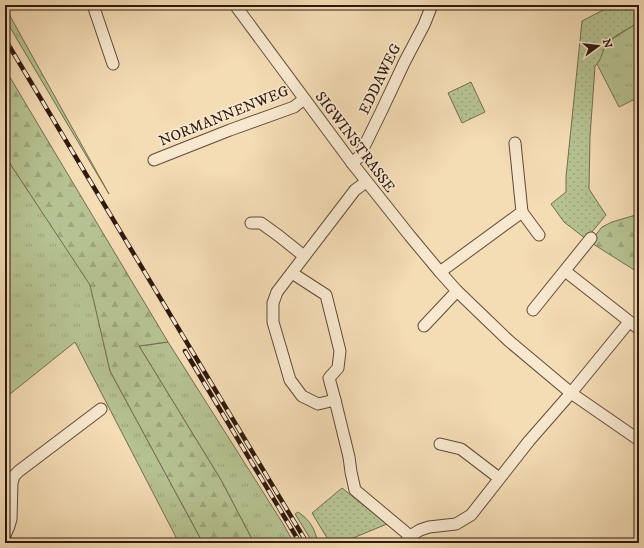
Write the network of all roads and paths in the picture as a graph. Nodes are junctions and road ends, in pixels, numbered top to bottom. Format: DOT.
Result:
graph roads {
  1 [pos="93,5"];
  2 [pos="235,5"];
  3 [pos="432,5"];
  4 [pos="113,64"];
  5 [pos="304,100"];
  6 [pos="515,143"];
  7 [pos="154,160"];
  8 [pos="352,163"];
  9 [pos="366,182"];
  10 [pos="522,212"];
  11 [pos="251,223"];
  12 [pos="539,235"];
  13 [pos="591,238"];
  14 [pos="304,256"];
  15 [pos="565,271"];
  16 [pos="440,272"];
  17 [pos="292,273"];
  18 [pos="457,291"];
  19 [pos="533,310"];
  20 [pos="629,322"];
  21 [pos="424,326"];
  22 [pos="639,329"];
  23 [pos="571,393"];
  24 [pos="335,400"];
  25 [pos="101,409"];
  26 [pos="639,440"];
  27 [pos="440,444"];
  28 [pos="499,478"];
  29 [pos="5,534"];
  30 [pos="5,539"];
  31 [pos="407,540"];
  32 [pos="12,543"];
  1 -- 4 [label="street"];
  2 -- 5 [label="street, SIGWINSTRASSE"];
  3 -- 8 [label="street, EDDAWEG"];
  5 -- 7 [label="street, NORMANNENWEG"];
  5 -- 8 [label="street, SIGWINSTRASSE"];
  6 -- 10 [label="street"];
  8 -- 9 [label="street, SIGWINSTRASSE"];
  9 -- 14 [label="street"];
  9 -- 16 [label="street, SIGWINSTRASSE"];
  10 -- 12 [label="street"];
  10 -- 16 [label="street"];
  11 -- 14 [label="street"];
  13 -- 15 [label="street"];
  14 -- 17 [label="street"];
  15 -- 19 [label="street"];
  15 -- 20 [label="street"];
  16 -- 18 [label="street, SIGWINSTRASSE"];
  17 -- 24 [label="street"];
  17 -- 24 [label="street"];
  18 -- 21 [label="street"];
  18 -- 23 [label="street, SIGWINSTRASSE"];
  20 -- 22 [label="street"];
  20 -- 23 [label="street"];
  23 -- 26 [label="street, SIGWINSTRASSE"];
  23 -- 28 [label="street"];
  24 -- 31 [label="street"];
  25 -- 29 [label="street"];
  27 -- 28 [label="street"];
  28 -- 31 [label="street"];
  30 -- 32 [label="street"];
}
